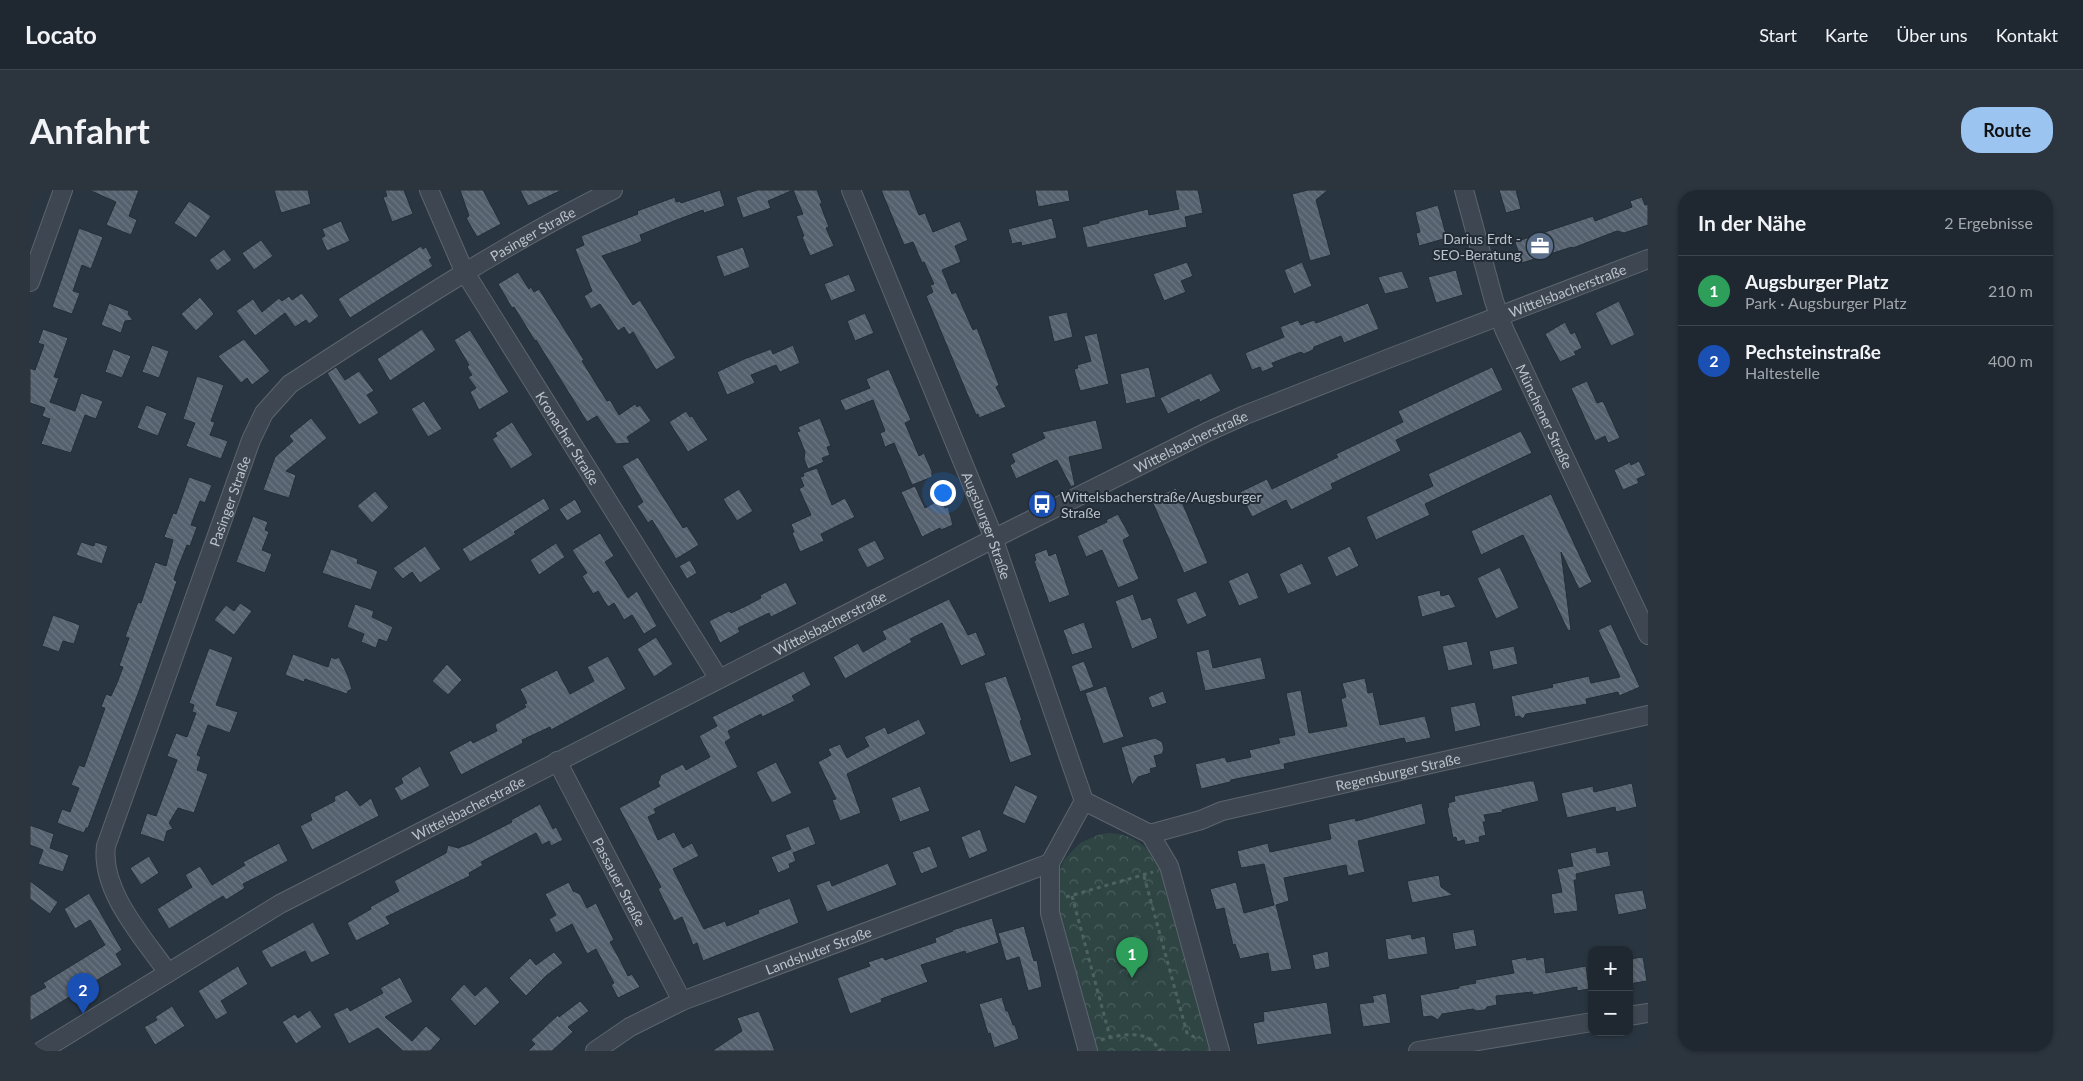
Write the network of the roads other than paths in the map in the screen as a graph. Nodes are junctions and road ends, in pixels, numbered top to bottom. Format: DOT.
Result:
graph roads {
  1 [pos="63,190"];
  2 [pos="429,190"];
  3 [pos="613,190"];
  4 [pos="852,190"];
  5 [pos="1464,190"];
  6 [pos="1648,260"];
  7 [pos="464,272"];
  8 [pos="30,282"];
  9 [pos="1499,316"];
  10 [pos="993,539"];
  11 [pos="1648,635"];
  12 [pos="719,679"];
  13 [pos="1648,715"];
  14 [pos="557,761"];
  15 [pos="1084,801"];
  16 [pos="1150,834"];
  17 [pos="1050,863"];
  18 [pos="168,973"];
  19 [pos="682,1001"];
  20 [pos="1648,1012"];
  21 [pos="1633,1015"];
  22 [pos="1588,1023"];
  23 [pos="1218,1043"];
  24 [pos="1087,1048"];
  25 [pos="41,1051"];
  26 [pos="595,1051"];
  27 [pos="1418,1051"];
  1 -- 8 [label="street"];
  2 -- 7 [label="street, Kronacher Straße"];
  3 -- 7 [label="street, Pasinger Straße"];
  4 -- 10 [label="street, Augsburger Straße"];
  5 -- 9 [label="street, Münchener Straße"];
  6 -- 9 [label="street, Wittelsbacherstraße"];
  7 -- 12 [label="street, Kronacher Straße"];
  7 -- 18 [label="street, Pasinger Straße"];
  9 -- 10 [label="street, Wittelsbacherstraße"];
  9 -- 11 [label="street, Münchener Straße"];
  10 -- 12 [label="street, Wittelsbacherstraße"];
  10 -- 15 [label="street, Augsburger Straße"];
  12 -- 14 [label="street, Wittelsbacherstraße"];
  13 -- 16 [label="street, Regensburger Straße"];
  14 -- 18 [label="street, Wittelsbacherstraße"];
  14 -- 19 [label="street, Passauer Straße"];
  15 -- 16 [label="street"];
  15 -- 17 [label="street"];
  16 -- 23 [label="street"];
  17 -- 19 [label="street, Landshuter Straße"];
  17 -- 24 [label="street"];
  18 -- 25 [label="street, Wittelsbacherstraße"];
  19 -- 26 [label="street, Landshuter Straße"];
  20 -- 21 [label="street"];
  22 -- 27 [label="street"];
}
